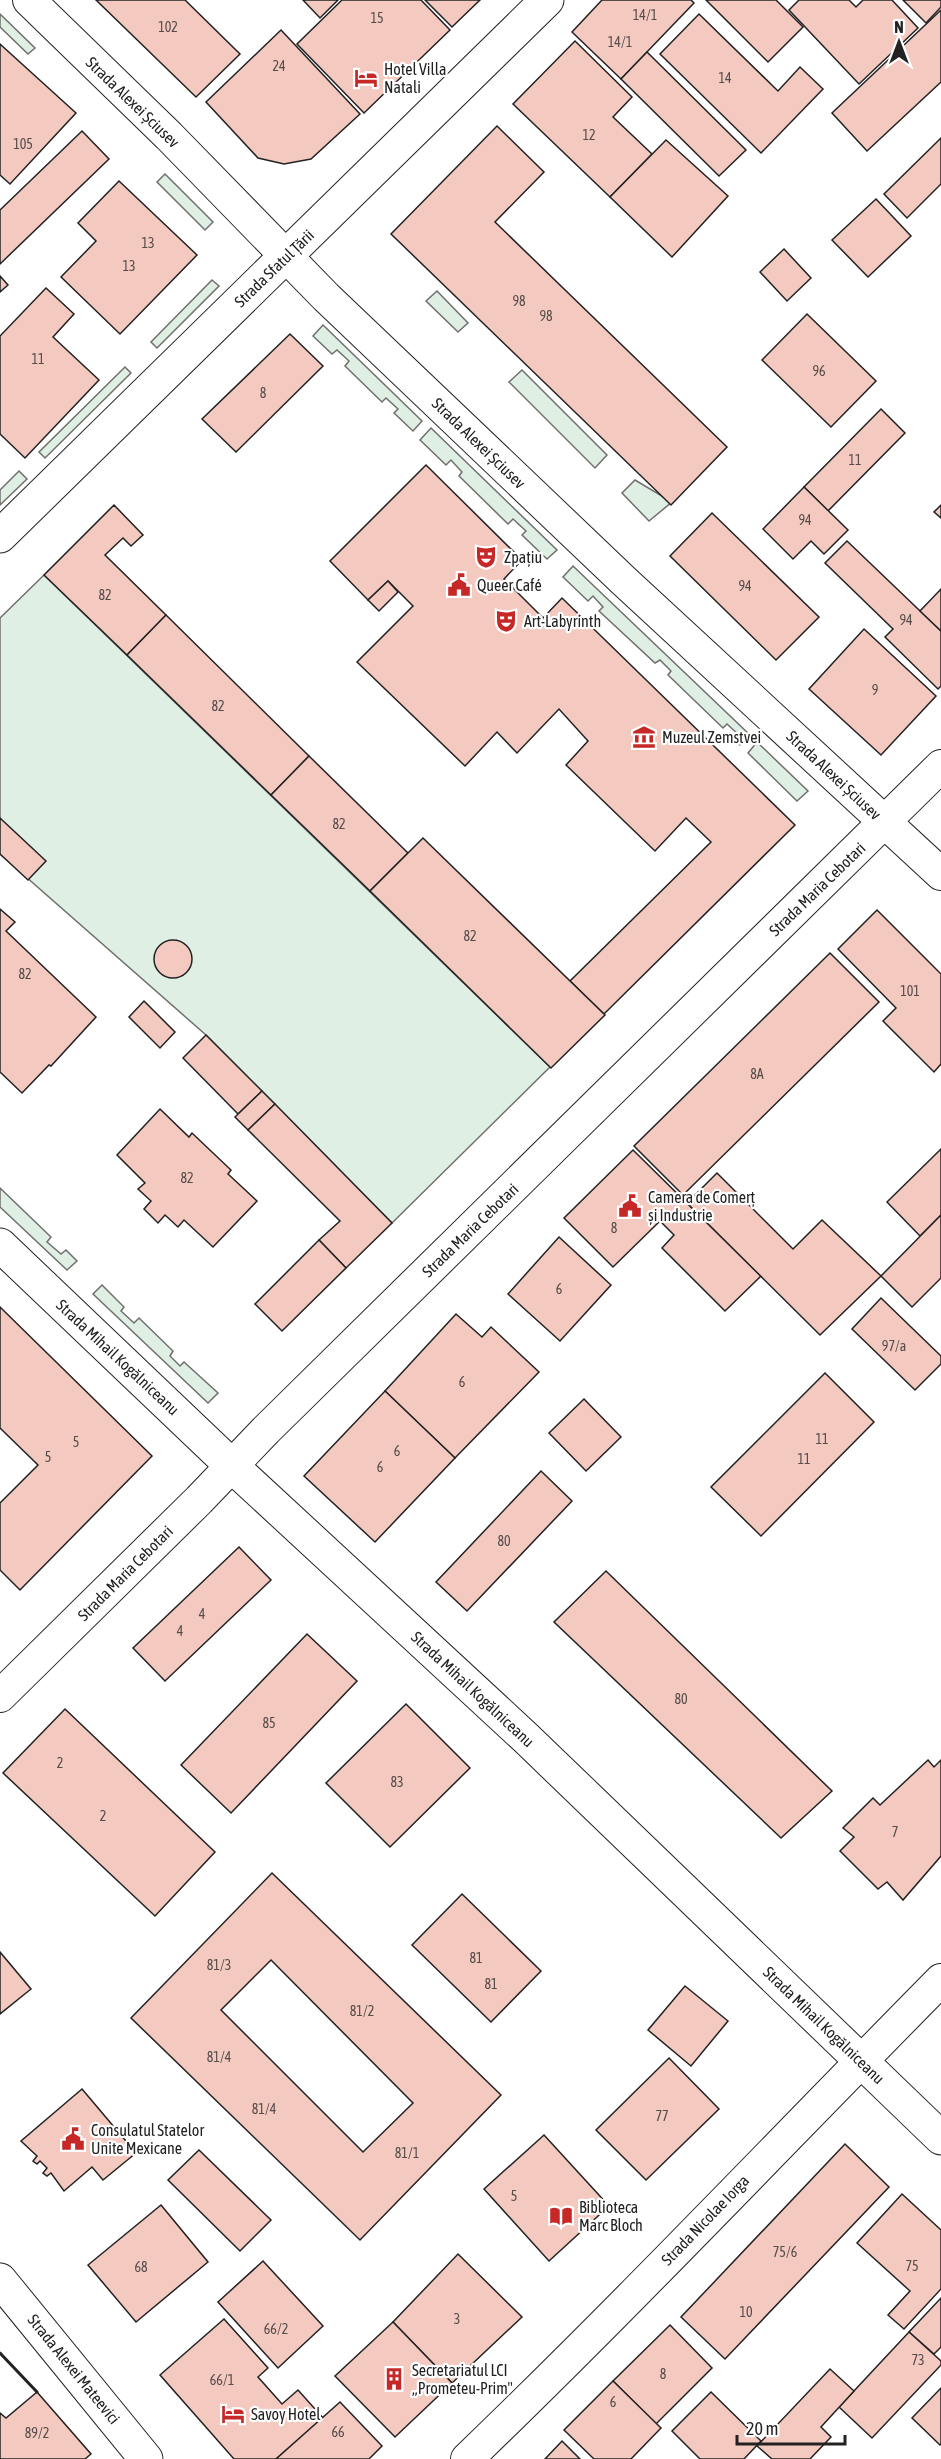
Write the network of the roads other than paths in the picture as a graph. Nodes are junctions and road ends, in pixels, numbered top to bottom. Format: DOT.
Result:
graph roads {
  1 [pos="29,0"];
  2 [pos="547,0"];
  3 [pos="285,256"];
  4 [pos="0,536"];
  5 [pos="941,765"];
  6 [pos="885,822"];
  7 [pos="941,874"];
  8 [pos="0,1245"];
  9 [pos="232,1466"];
  10 [pos="0,1696"];
  11 [pos="941,1980"];
  12 [pos="860,2060"];
  13 [pos="941,2138"];
  14 [pos="0,2280"];
  15 [pos="146,2459"];
  16 [pos="467,2459"];
  1 -- 3 [label="street, Strada Alexei Șciusev"];
  2 -- 3 [label="main road, Strada Sfatul Țării"];
  3 -- 4 [label="main road, Strada Sfatul Țării"];
  3 -- 6 [label="street, Strada Alexei Șciusev"];
  5 -- 6 [label="street, Strada Maria Cebotari"];
  6 -- 7 [label="street, Strada Alexei Șciusev"];
  6 -- 9 [label="street, Strada Maria Cebotari"];
  8 -- 9 [label="main road, Strada Mihail Kogălniceanu"];
  9 -- 10 [label="street, Strada Maria Cebotari"];
  9 -- 12 [label="main road, Strada Mihail Kogălniceanu"];
  11 -- 12 [label="street, Strada Nicolae Iorga"];
  12 -- 13 [label="main road, Strada Mihail Kogălniceanu"];
  12 -- 16 [label="street, Strada Nicolae Iorga"];
  14 -- 15 [label="main road, Strada Alexei Mateevici"];
}
